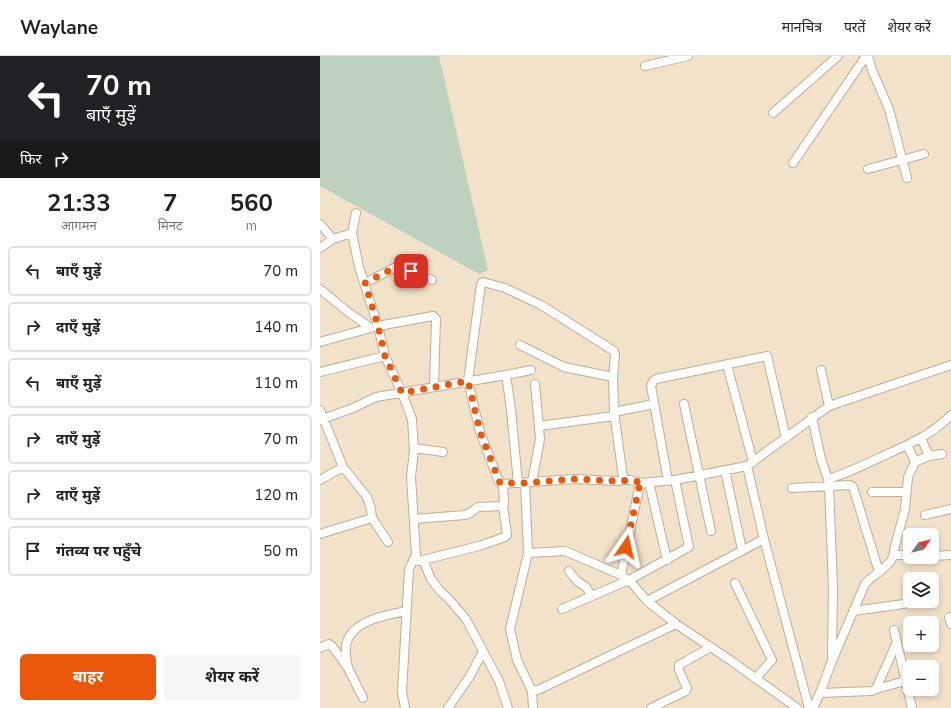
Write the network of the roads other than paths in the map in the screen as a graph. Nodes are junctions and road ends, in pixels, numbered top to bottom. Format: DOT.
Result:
graph roads {
  1 [pos="688,56"];
  2 [pos="838,56"];
  3 [pos="867,56"];
  4 [pos="654,60"];
  5 [pos="645,66"];
  6 [pos="773,113"];
  7 [pos="924,154"];
  8 [pos="902,159"];
  9 [pos="793,163"];
  10 [pos="868,169"];
  11 [pos="907,178"];
  12 [pos="356,213"];
  13 [pos="320,224"];
  14 [pos="352,233"];
  15 [pos="333,239"];
  16 [pos="320,248"];
  17 [pos="432,280"];
  18 [pos="365,283"];
  19 [pos="320,289"];
  20 [pos="375,327"];
  21 [pos="320,342"];
  22 [pos="520,345"];
  23 [pos="385,356"];
  24 [pos="727,365"];
  25 [pos="951,365"];
  26 [pos="530,370"];
  27 [pos="821,370"];
  28 [pos="320,372"];
  29 [pos="506,375"];
  30 [pos="613,377"];
  31 [pos="468,381"];
  32 [pos="535,384"];
  33 [pos="434,387"];
  34 [pos="402,393"];
  35 [pos="654,404"];
  36 [pos="684,404"];
  37 [pos="829,406"];
  38 [pos="320,410"];
  39 [pos="614,414"];
  40 [pos="951,415"];
  41 [pos="812,417"];
  42 [pos="322,420"];
  43 [pos="539,426"];
  44 [pos="786,438"];
  45 [pos="921,438"];
  46 [pos="907,445"];
  47 [pos="414,448"];
  48 [pos="444,452"];
  49 [pos="942,454"];
  50 [pos="930,456"];
  51 [pos="915,462"];
  52 [pos="750,464"];
  53 [pos="343,467"];
  54 [pos="726,470"];
  55 [pos="700,475"];
  56 [pos="320,480"];
  57 [pos="622,480"];
  58 [pos="672,480"];
  59 [pos="525,483"];
  60 [pos="646,483"];
  61 [pos="829,483"];
  62 [pos="504,484"];
  63 [pos="792,488"];
  64 [pos="872,492"];
  65 [pos="906,492"];
  66 [pos="503,506"];
  67 [pos="951,509"];
  68 [pos="925,515"];
  69 [pos="372,518"];
  70 [pos="414,519"];
  71 [pos="711,531"];
  72 [pos="320,534"];
  73 [pos="764,539"];
  74 [pos="388,542"];
  75 [pos="742,550"];
  76 [pos="528,553"];
  77 [pos="894,553"];
  78 [pos="903,555"];
  79 [pos="951,555"];
  80 [pos="939,556"];
  81 [pos="423,560"];
  82 [pos="667,560"];
  83 [pos="412,563"];
  84 [pos="569,571"];
  85 [pos="879,572"];
  86 [pos="621,576"];
  87 [pos="629,580"];
  88 [pos="735,583"];
  89 [pos="591,596"];
  90 [pos="647,601"];
  91 [pos="903,604"];
  92 [pos="562,609"];
  93 [pos="407,611"];
  94 [pos="853,611"];
  95 [pos="676,624"];
  96 [pos="894,630"];
  97 [pos="896,644"];
  98 [pos="710,647"];
  99 [pos="320,648"];
  100 [pos="483,651"];
  101 [pos="832,660"];
  102 [pos="348,668"];
  103 [pos="903,673"];
  104 [pos="756,678"];
  105 [pos="903,682"];
  106 [pos="876,690"];
  107 [pos="532,691"];
  108 [pos="820,693"];
  109 [pos="909,696"];
  110 [pos="363,698"];
  111 [pos="405,708"];
  112 [pos="448,708"];
  113 [pos="508,708"];
  114 [pos="533,708"];
  115 [pos="651,708"];
  116 [pos="797,708"];
  117 [pos="809,708"];
  118 [pos="813,708"];
  119 [pos="912,708"];
  1 -- 4 [label="street"];
  2 -- 6 [label="street"];
  3 -- 8 [label="street"];
  3 -- 9 [label="street"];
  4 -- 5 [label="street"];
  7 -- 8 [label="street"];
  8 -- 10 [label="street"];
  8 -- 11 [label="street"];
  12 -- 14 [label="street"];
  13 -- 15 [label="street"];
  14 -- 15 [label="street"];
  14 -- 18 [label="street"];
  15 -- 16 [label="street"];
  17 -- 18 [label="street"];
  18 -- 20 [label="street"];
  19 -- 20 [label="street"];
  20 -- 21 [label="street"];
  20 -- 23 [label="street"];
  20 -- 33 [label="street"];
  22 -- 30 [label="street"];
  23 -- 28 [label="street"];
  23 -- 34 [label="street"];
  24 -- 35 [label="street"];
  24 -- 44 [label="street"];
  24 -- 52 [label="street"];
  25 -- 37 [label="street"];
  26 -- 29 [label="street"];
  27 -- 37 [label="street"];
  29 -- 31 [label="street"];
  29 -- 59 [label="street"];
  30 -- 31 [label="street"];
  30 -- 39 [label="street"];
  31 -- 33 [label="street"];
  31 -- 62 [label="street"];
  32 -- 43 [label="street"];
  33 -- 34 [label="street"];
  34 -- 42 [label="street"];
  34 -- 47 [label="street"];
  35 -- 39 [label="street"];
  35 -- 58 [label="street"];
  36 -- 55 [label="street"];
  37 -- 41 [label="street"];
  38 -- 42 [label="street"];
  39 -- 43 [label="street"];
  39 -- 57 [label="street"];
  40 -- 45 [label="street"];
  41 -- 44 [label="street"];
  41 -- 61 [label="street"];
  42 -- 53 [label="street"];
  43 -- 59 [label="street"];
  44 -- 52 [label="street"];
  45 -- 46 [label="street"];
  45 -- 50 [label="street"];
  46 -- 51 [label="street"];
  46 -- 61 [label="street"];
  47 -- 48 [label="street"];
  47 -- 70 [label="street"];
  49 -- 50 [label="street"];
  50 -- 51 [label="street"];
  51 -- 65 [label="street"];
  52 -- 54 [label="street"];
  52 -- 73 [label="street"];
  53 -- 56 [label="street"];
  53 -- 69 [label="street"];
  54 -- 55 [label="street"];
  54 -- 75 [label="street"];
  55 -- 58 [label="street"];
  55 -- 71 [label="street"];
  57 -- 59 [label="street"];
  57 -- 60 [label="street"];
  58 -- 60 [label="street"];
  58 -- 82 [label="street"];
  59 -- 62 [label="street"];
  59 -- 76 [label="street"];
  60 -- 82 [label="street"];
  60 -- 86 [label="street"];
  61 -- 63 [label="street"];
  61 -- 85 [label="street"];
  61 -- 101 [label="street"];
  62 -- 66 [label="street"];
  64 -- 65 [label="street"];
  65 -- 77 [label="street"];
  66 -- 70 [label="street"];
  66 -- 81 [label="street"];
  67 -- 68 [label="street"];
  69 -- 72 [label="street"];
  69 -- 74 [label="street"];
  70 -- 83 [label="street"];
  73 -- 75 [label="street"];
  73 -- 117 [label="street"];
  75 -- 90 [label="street"];
  76 -- 86 [label="street"];
  76 -- 107 [label="street"];
  77 -- 78 [label="street"];
  77 -- 85 [label="street"];
  79 -- 80 [label="street"];
  81 -- 83 [label="street"];
  81 -- 100 [label="street"];
  82 -- 87 [label="street"];
  83 -- 93 [label="street"];
  84 -- 89 [label="street"];
  85 -- 94 [label="street"];
  86 -- 87 [label="street"];
  87 -- 89 [label="street"];
  87 -- 90 [label="street"];
  88 -- 104 [label="street"];
  89 -- 92 [label="street"];
  90 -- 95 [label="street"];
  91 -- 94 [label="street"];
  93 -- 102 [label="street"];
  93 -- 111 [label="street"];
  94 -- 101 [label="street"];
  95 -- 98 [label="street"];
  95 -- 107 [label="street"];
  96 -- 97 [label="street"];
  97 -- 103 [label="street"];
  97 -- 106 [label="street"];
  98 -- 104 [label="street"];
  98 -- 115 [label="street"];
  99 -- 102 [label="street"];
  100 -- 112 [label="street"];
  100 -- 113 [label="street"];
  101 -- 108 [label="street"];
  102 -- 110 [label="street"];
  104 -- 116 [label="street"];
  105 -- 106 [label="street"];
  106 -- 108 [label="street"];
  107 -- 114 [label="street"];
  108 -- 118 [label="street"];
  109 -- 119 [label="street"];
}
